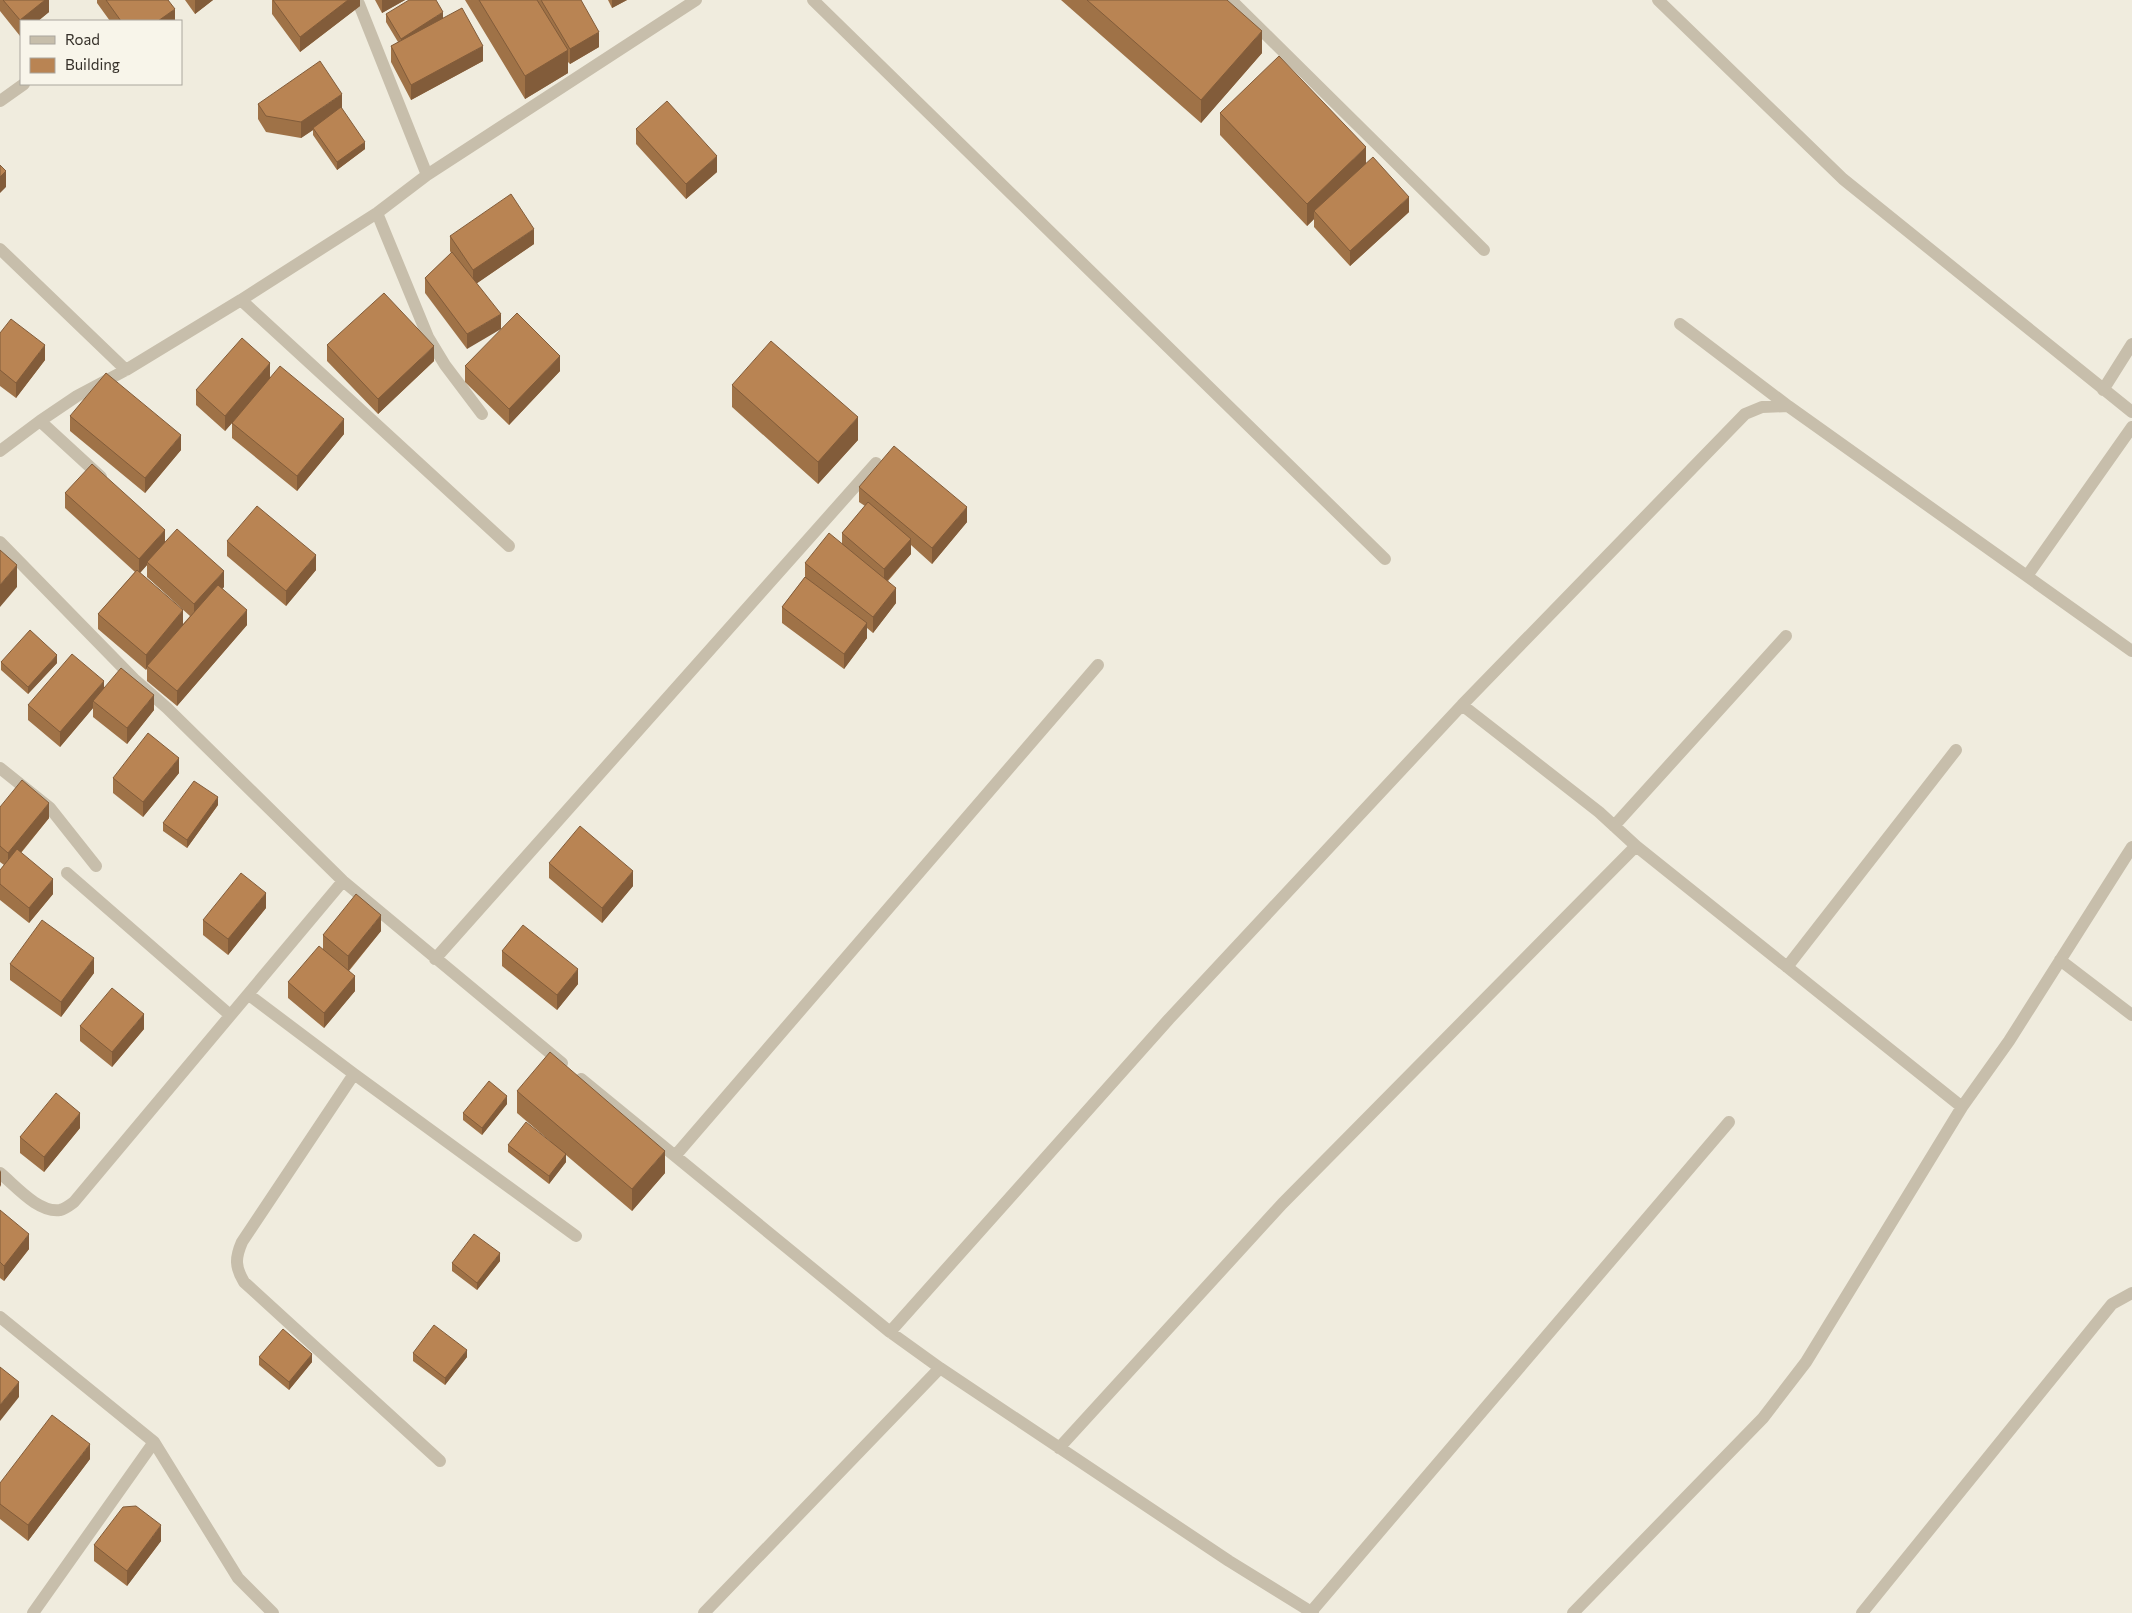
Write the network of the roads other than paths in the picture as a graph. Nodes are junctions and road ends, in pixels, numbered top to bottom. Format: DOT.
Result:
graph roads {
  1 [pos="696,0"];
  2 [pos="813,0"];
  3 [pos="1231,0"];
  4 [pos="1658,0"];
  5 [pos="360,4"];
  6 [pos="23,85"];
  7 [pos="0,101"];
  8 [pos="426,175"];
  9 [pos="377,213"];
  10 [pos="0,250"];
  11 [pos="1484,250"];
  12 [pos="241,300"];
  13 [pos="1680,324"];
  14 [pos="2132,344"];
  15 [pos="126,370"];
  16 [pos="2103,390"];
  17 [pos="1788,406"];
  18 [pos="2132,412"];
  19 [pos="482,414"];
  20 [pos="40,420"];
  21 [pos="2132,427"];
  22 [pos="1,449"];
  23 [pos="876,463"];
  24 [pos="112,487"];
  25 [pos="0,542"];
  26 [pos="509,546"];
  27 [pos="1385,559"];
  28 [pos="2027,576"];
  29 [pos="1786,636"];
  30 [pos="2132,651"];
  31 [pos="1098,666"];
  32 [pos="1462,705"];
  33 [pos="1956,750"];
  34 [pos="0,768"];
  35 [pos="1614,826"];
  36 [pos="1636,846"];
  37 [pos="2132,847"];
  38 [pos="96,866"];
  39 [pos="67,873"];
  40 [pos="343,881"];
  41 [pos="436,959"];
  42 [pos="2060,960"];
  43 [pos="1787,967"];
  44 [pos="249,995"];
  45 [pos="230,1015"];
  46 [pos="2132,1016"];
  47 [pos="354,1074"];
  48 [pos="1962,1107"];
  49 [pos="1729,1122"];
  50 [pos="675,1156"];
  51 [pos="0,1173"];
  52 [pos="576,1236"];
  53 [pos="2132,1293"];
  54 [pos="0,1317"];
  55 [pos="890,1332"];
  56 [pos="940,1368"];
  57 [pos="154,1442"];
  58 [pos="1059,1448"];
  59 [pos="440,1461"];
  60 [pos="1312,1612"];
  61 [pos="33,1613"];
  62 [pos="272,1613"];
  63 [pos="704,1613"];
  64 [pos="1573,1613"];
  65 [pos="1862,1613"];
  1 -- 8 [label="street"];
  2 -- 27 [label="street"];
  3 -- 11 [label="street"];
  4 -- 16 [label="street"];
  5 -- 8 [label="street"];
  6 -- 7 [label="street"];
  8 -- 9 [label="street"];
  9 -- 12 [label="street"];
  9 -- 19 [label="street"];
  10 -- 15 [label="street"];
  12 -- 15 [label="street"];
  12 -- 26 [label="street"];
  13 -- 17 [label="street"];
  14 -- 16 [label="street"];
  15 -- 20 [label="street"];
  16 -- 18 [label="street"];
  17 -- 28 [label="street"];
  17 -- 32 [label="street"];
  20 -- 22 [label="street"];
  20 -- 24 [label="street"];
  21 -- 28 [label="street"];
  23 -- 41 [label="street"];
  25 -- 40 [label="street"];
  28 -- 30 [label="street"];
  29 -- 35 [label="street"];
  31 -- 50 [label="street"];
  32 -- 35 [label="street"];
  32 -- 55 [label="street"];
  33 -- 43 [label="street"];
  34 -- 38 [label="street"];
  35 -- 36 [label="street"];
  36 -- 43 [label="street"];
  36 -- 58 [label="street"];
  37 -- 42 [label="street"];
  39 -- 45 [label="street"];
  40 -- 41 [label="street"];
  40 -- 44 [label="street"];
  41 -- 50 [label="street"];
  42 -- 46 [label="street"];
  42 -- 48 [label="street"];
  43 -- 48 [label="street"];
  44 -- 45 [label="street"];
  44 -- 47 [label="street"];
  45 -- 51 [label="street"];
  47 -- 52 [label="street"];
  47 -- 59 [label="street"];
  48 -- 64 [label="street"];
  49 -- 60 [label="street"];
  50 -- 55 [label="street"];
  53 -- 65 [label="street"];
  54 -- 57 [label="street"];
  55 -- 56 [label="street"];
  56 -- 58 [label="street"];
  56 -- 63 [label="street"];
  57 -- 61 [label="street"];
  57 -- 62 [label="street"];
  58 -- 60 [label="street"];
}
